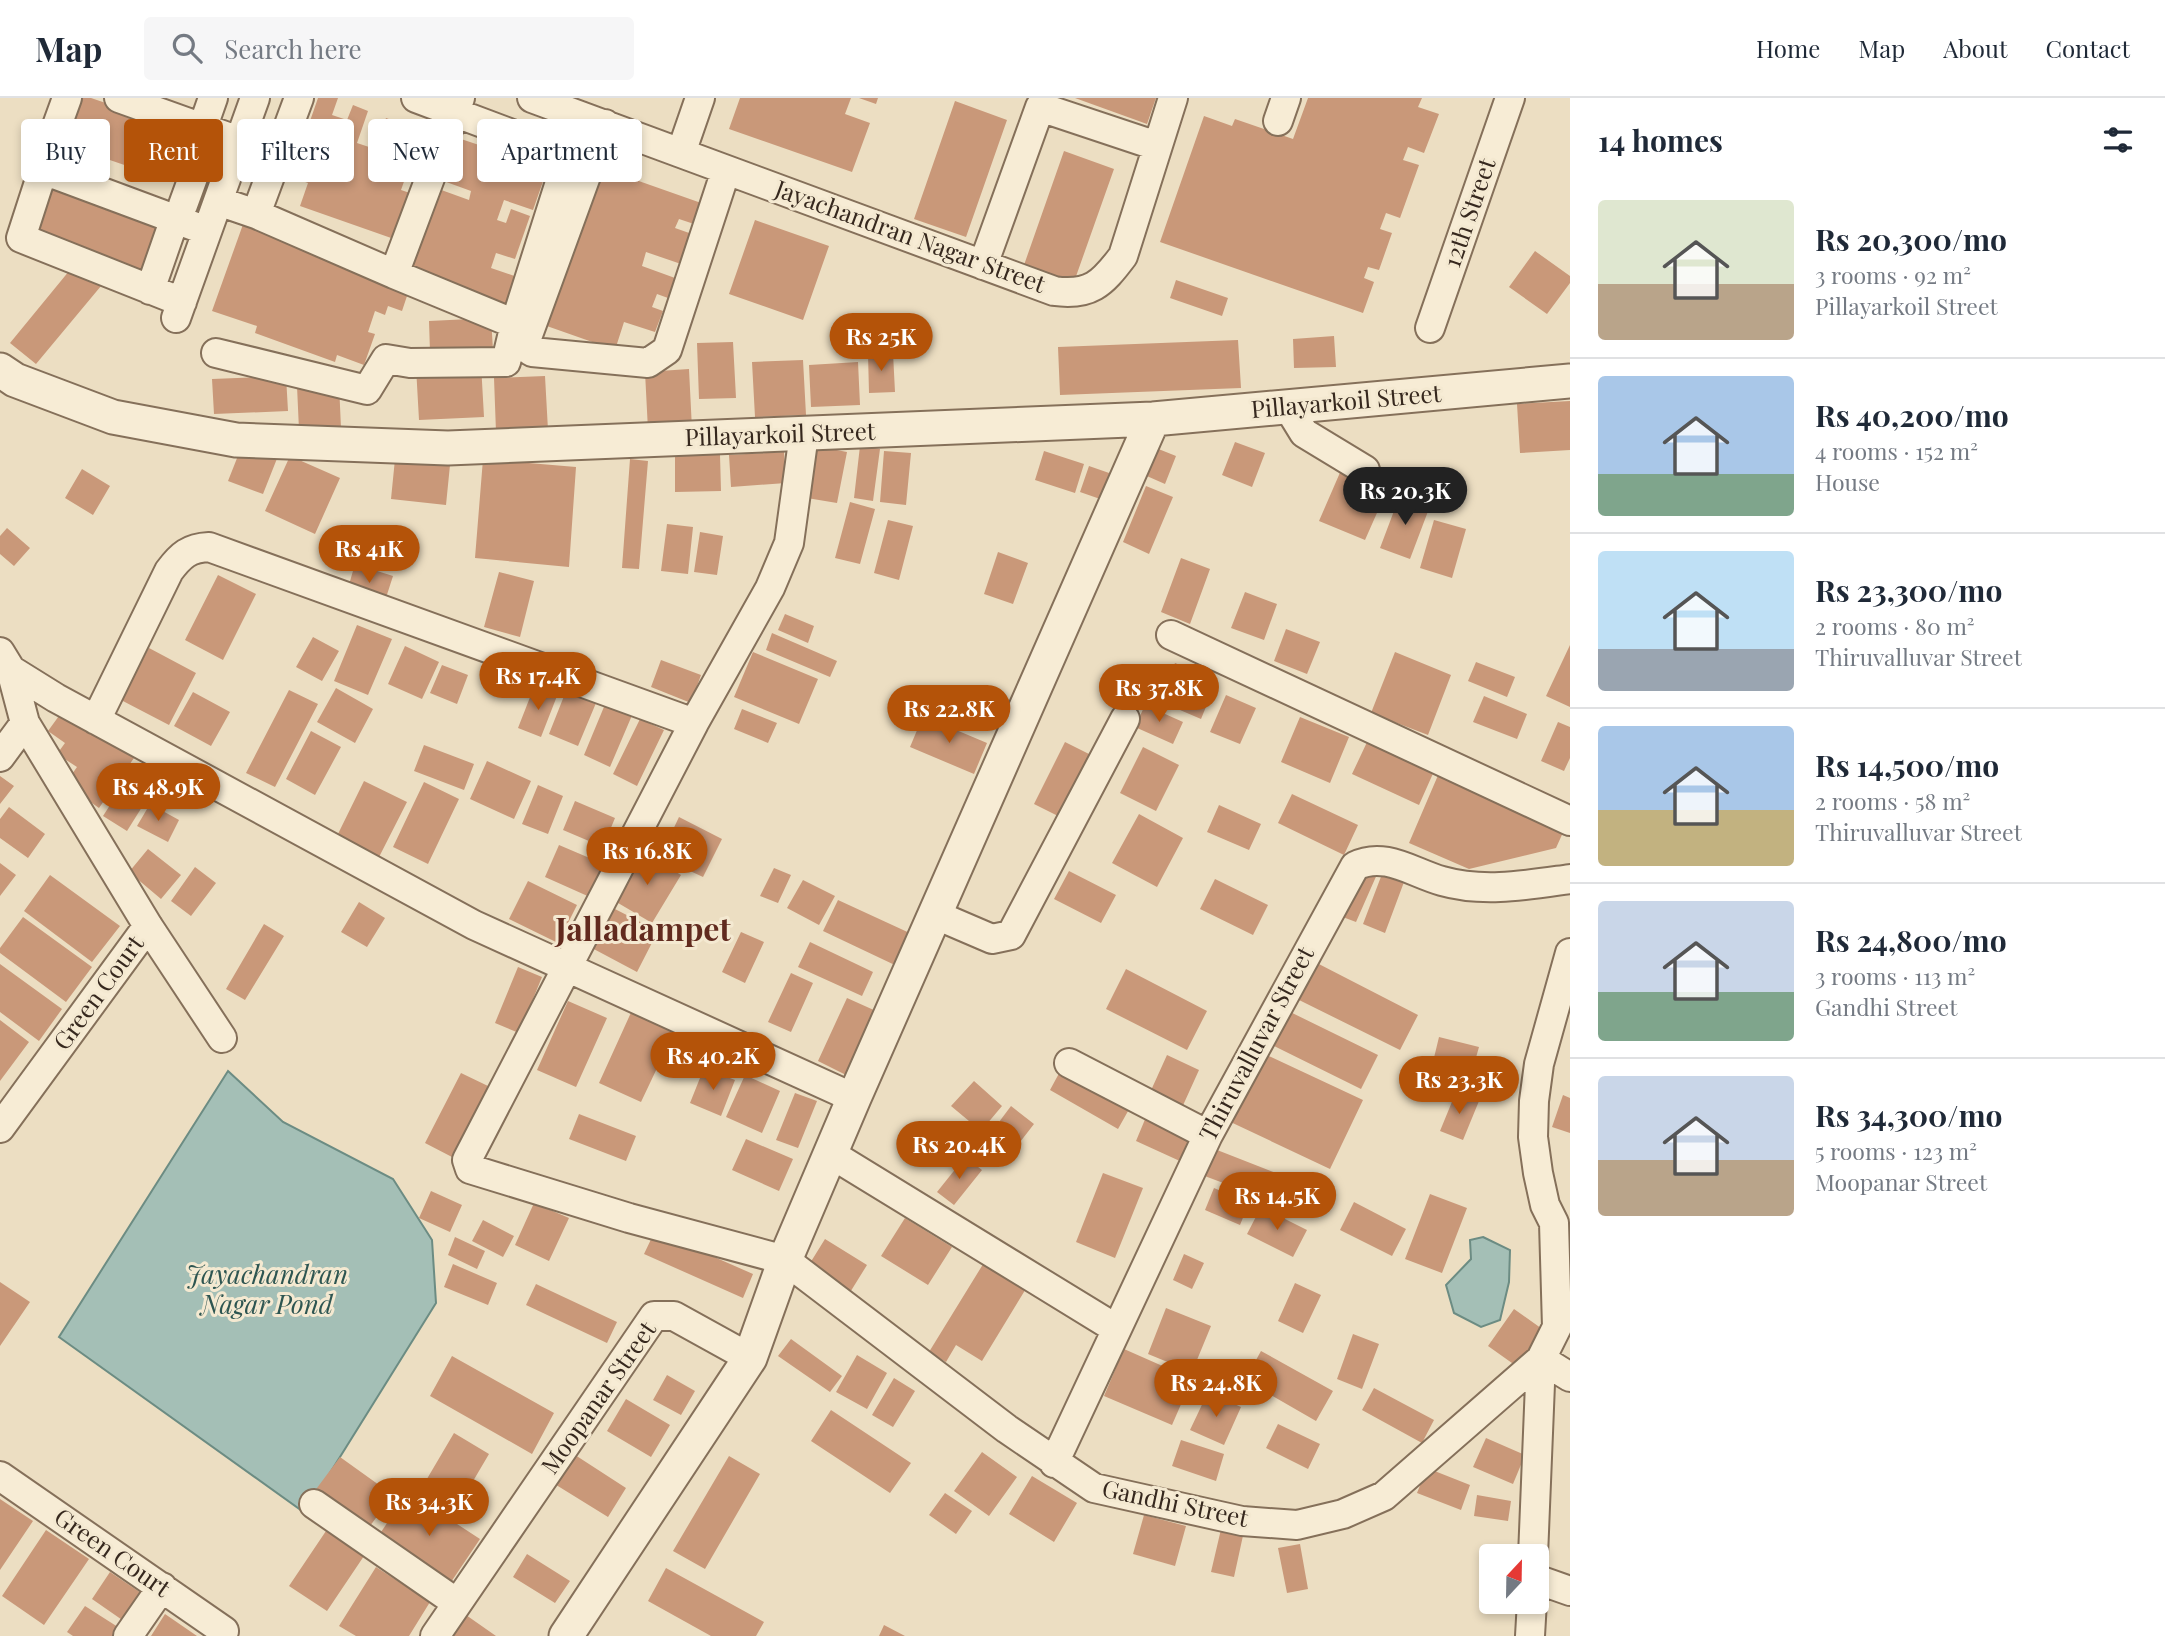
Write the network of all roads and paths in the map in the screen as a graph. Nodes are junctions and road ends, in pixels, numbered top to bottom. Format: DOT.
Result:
graph roads {
  1 [pos="67,98"];
  2 [pos="119,98"];
  3 [pos="152,98"];
  4 [pos="255,98"];
  5 [pos="299,98"];
  6 [pos="416,98"];
  7 [pos="532,98"];
  8 [pos="700,98"];
  9 [pos="1173,98"];
  10 [pos="1510,98"];
  11 [pos="457,105"];
  12 [pos="210,116"];
  13 [pos="247,119"];
  14 [pos="488,119"];
  15 [pos="590,119"];
  16 [pos="237,133"];
  17 [pos="642,138"];
  18 [pos="1157,146"];
  19 [pos="237,147"];
  20 [pos="681,153"];
  21 [pos="726,170"];
  22 [pos="560,182"];
  23 [pos="574,182"];
  24 [pos="179,212"];
  25 [pos="256,214"];
  26 [pos="213,215"];
  27 [pos="983,265"];
  28 [pos="394,274"];
  29 [pos="150,290"];
  30 [pos="515,324"];
  31 [pos="1430,328"];
  32 [pos="216,353"];
  33 [pos="0,370"];
  34 [pos="1570,381"];
  35 [pos="1288,407"];
  36 [pos="1153,419"];
  37 [pos="804,434"];
  38 [pos="1365,470"];
  39 [pos="1171,635"];
  40 [pos="5,661"];
  41 [pos="1125,719"];
  42 [pos="96,720"];
  43 [pos="25,723"];
  44 [pos="694,723"];
  45 [pos="0,757"];
  46 [pos="1570,821"];
  47 [pos="1570,879"];
  48 [pos="936,915"];
  49 [pos="148,926"];
  50 [pos="1570,953"];
  51 [pos="569,968"];
  52 [pos="222,1038"];
  53 [pos="1069,1063"];
  54 [pos="854,1098"];
  55 [pos="0,1128"];
  56 [pos="1208,1135"];
  57 [pos="831,1154"];
  58 [pos="1562,1225"];
  59 [pos="785,1260"];
  60 [pos="1115,1328"];
  61 [pos="750,1358"];
  62 [pos="1541,1359"];
  63 [pos="1570,1377"];
  64 [pos="1054,1463"];
  65 [pos="0,1476"];
  66 [pos="314,1504"];
  67 [pos="1533,1544"];
  68 [pos="1549,1584"];
  69 [pos="162,1587"];
  70 [pos="1570,1591"];
  71 [pos="457,1603"];
  72 [pos="1531,1614"];
  73 [pos="224,1631"];
  74 [pos="128,1636"];
  75 [pos="435,1636"];
  76 [pos="566,1636"];
  77 [pos="1530,1636"];
  1 -- 24 [label="street"];
  2 -- 12 [label="street"];
  3 -- 12 [label="street"];
  4 -- 13 [label="street"];
  5 -- 25 [label="street"];
  6 -- 11 [label="street"];
  7 -- 15 [label="street, Jayachandran Nagar Street"];
  8 -- 20 [label="street"];
  9 -- 18 [label="street, Jayachandran Nagar Street"];
  10 -- 31 [label="street, 12th Street"];
  11 -- 14 [label="street"];
  11 -- 28 [label="street"];
  12 -- 16 [label="street"];
  12 -- 24 [label="street"];
  17 -- 20 [label="street, Jayachandran Nagar Street"];
  18 -- 27 [label="street, Jayachandran Nagar Street"];
  18 -- 27 [label="street"];
  19 -- 26 [label="street"];
  20 -- 21 [label="street, Jayachandran Nagar Street"];
  21 -- 23 [label="street"];
  21 -- 27 [label="street, Jayachandran Nagar Street"];
  22 -- 30 [label="street"];
  24 -- 26 [label="street"];
  24 -- 29 [label="street"];
  24 -- 29 [label="street"];
  25 -- 26 [label="street"];
  25 -- 28 [label="street"];
  26 -- 29 [label="street"];
  28 -- 30 [label="street"];
  30 -- 32 [label="street"];
  33 -- 37 [label="street, Pillayarkoil Street"];
  34 -- 35 [label="street, Pillayarkoil Street"];
  35 -- 36 [label="street, Pillayarkoil Street"];
  35 -- 38 [label="street"];
  36 -- 37 [label="street, Pillayarkoil Street"];
  36 -- 48 [label="street"];
  37 -- 44 [label="street"];
  39 -- 46 [label="street"];
  40 -- 42 [label="street"];
  40 -- 43 [label="street"];
  41 -- 48 [label="street"];
  42 -- 44 [label="street"];
  42 -- 51 [label="street"];
  43 -- 45 [label="street"];
  43 -- 49 [label="street"];
  44 -- 51 [label="street"];
  47 -- 56 [label="street, Thiruvalluvar Street"];
  48 -- 54 [label="street"];
  49 -- 52 [label="street"];
  49 -- 55 [label="street, Green Court"];
  50 -- 58 [label="street"];
  51 -- 54 [label="street"];
  51 -- 59 [label="street"];
  53 -- 56 [label="street"];
  54 -- 57 [label="street"];
  56 -- 60 [label="street, Thiruvalluvar Street"];
  57 -- 59 [label="street"];
  57 -- 60 [label="street"];
  58 -- 62 [label="street"];
  59 -- 61 [label="street"];
  59 -- 64 [label="street, Gandhi Street"];
  60 -- 64 [label="street, Thiruvalluvar Street"];
  61 -- 71 [label="street, Moopanar Street"];
  61 -- 76 [label="street"];
  62 -- 63 [label="street"];
  62 -- 64 [label="street, Gandhi Street"];
  62 -- 67 [label="street"];
  65 -- 69 [label="street, Green Court"];
  66 -- 71 [label="street"];
  68 -- 70 [label="street"];
  69 -- 73 [label="street, Green Court"];
  69 -- 74 [label="street"];
  71 -- 75 [label="street, Moopanar Street"];
  72 -- 77 [label="street"];
}
